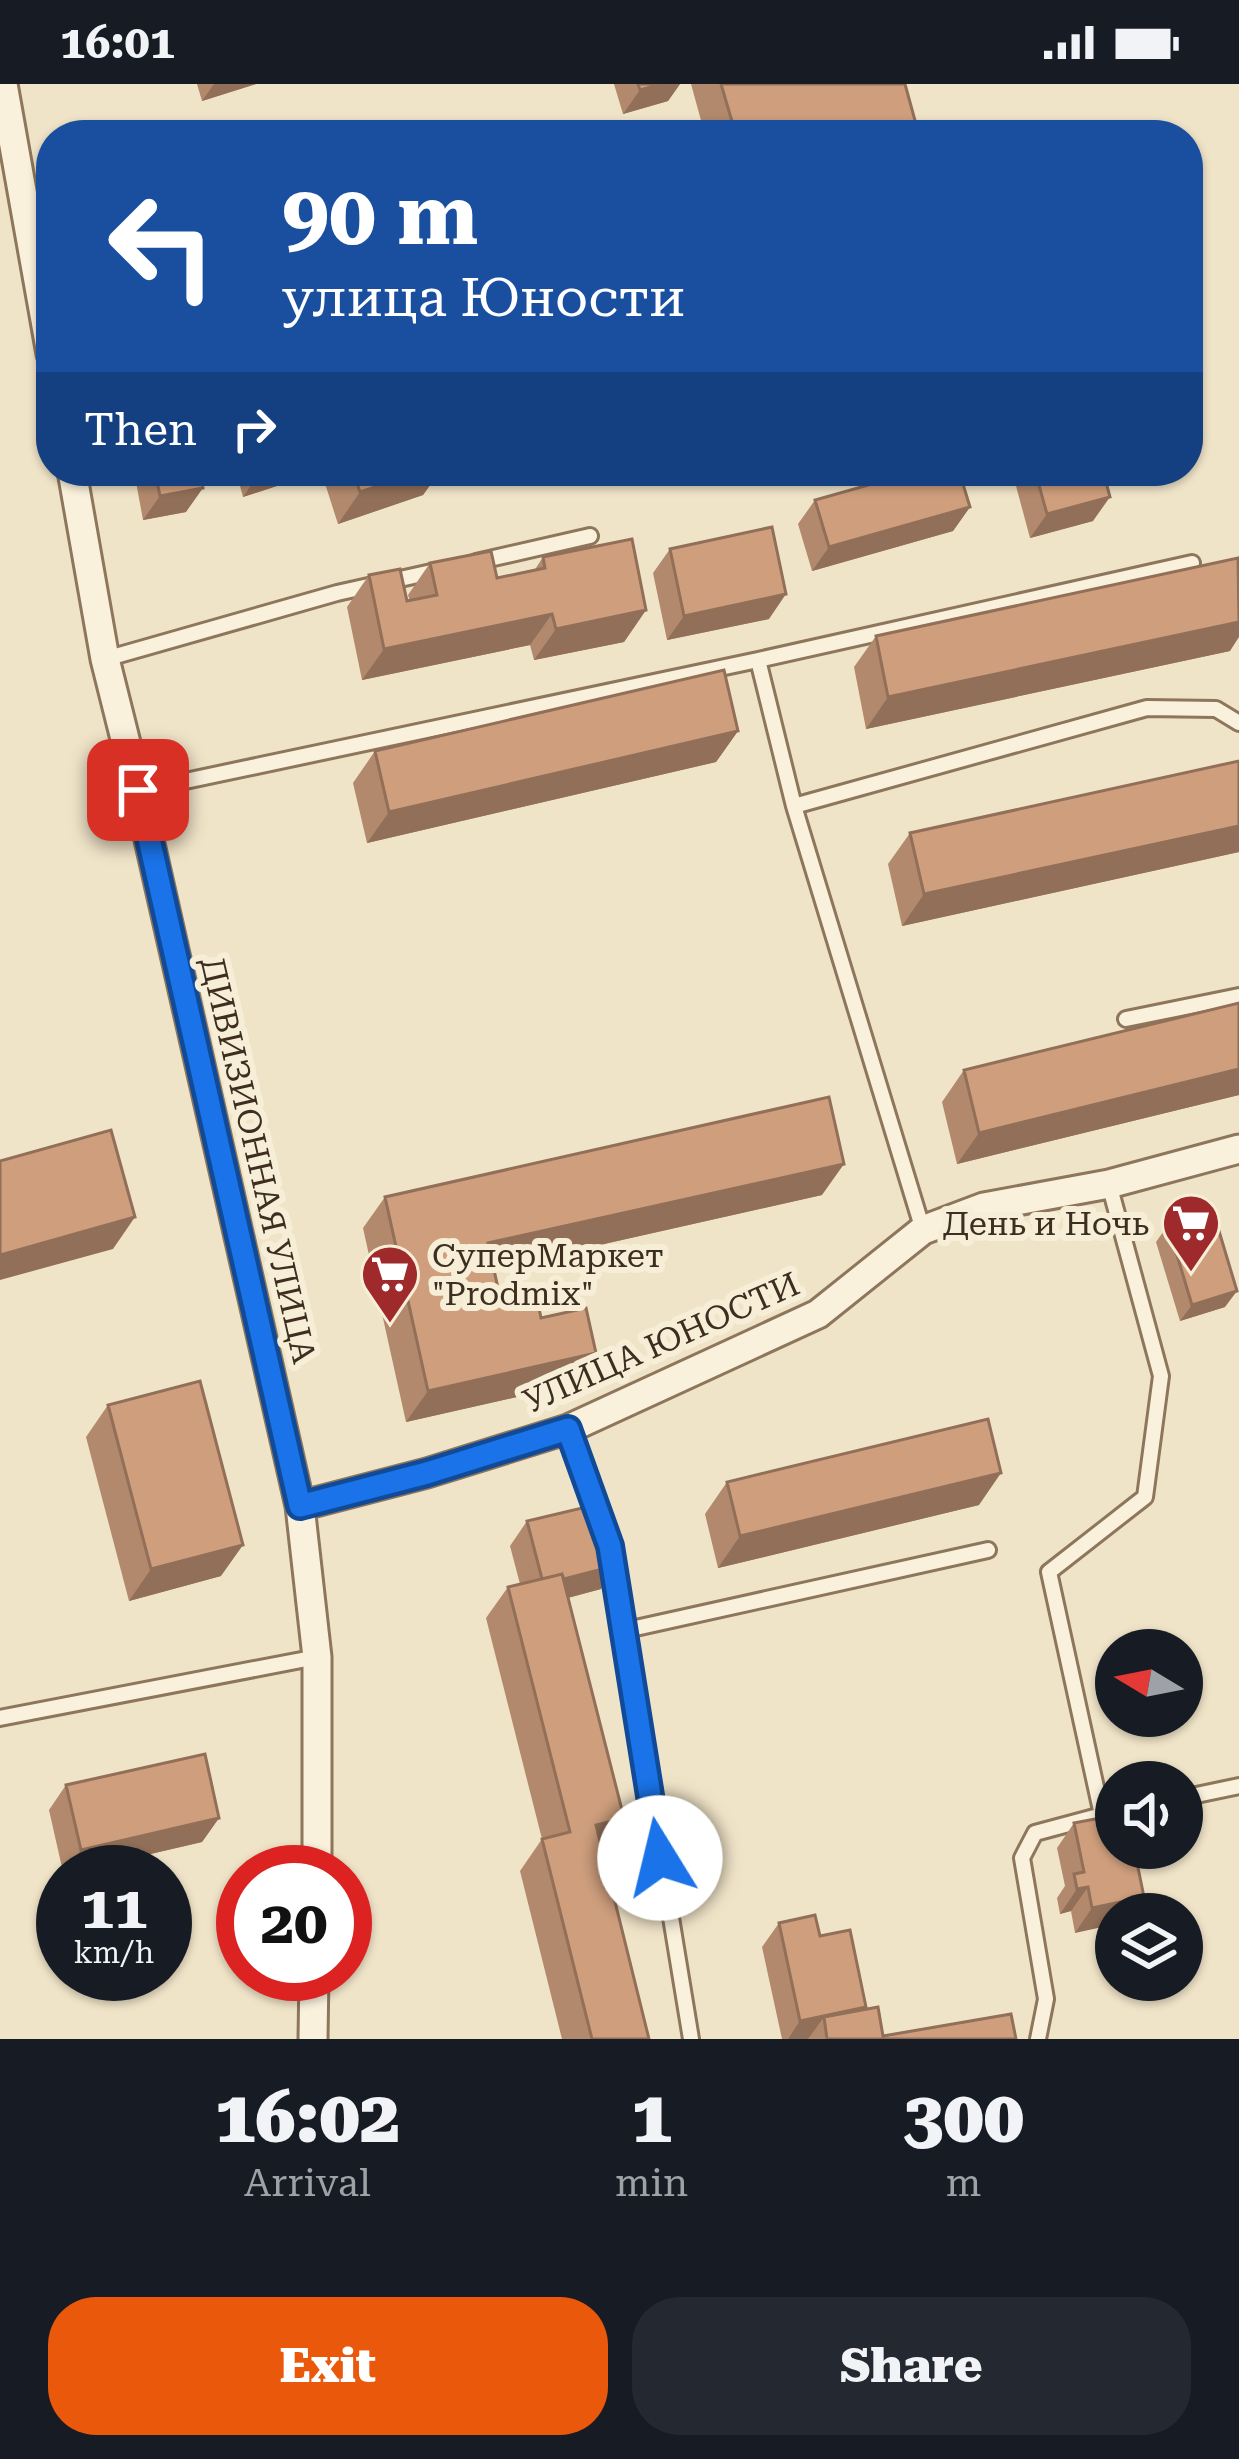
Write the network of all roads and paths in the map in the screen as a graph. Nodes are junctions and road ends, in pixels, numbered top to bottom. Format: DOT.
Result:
graph roads {
  1 [pos="3,84"];
  2 [pos="36,269"];
  3 [pos="75,486"];
  4 [pos="590,536"];
  5 [pos="1192,563"];
  6 [pos="105,659"];
  7 [pos="758,660"];
  8 [pos="1239,723"];
  9 [pos="138,790"];
  10 [pos="794,806"];
  11 [pos="1239,996"];
  12 [pos="1126,1019"];
  13 [pos="1239,1152"];
  14 [pos="1109,1184"];
  15 [pos="922,1230"];
  16 [pos="568,1429"];
  17 [pos="300,1506"];
  18 [pos="603,1526"];
  19 [pos="610,1546"];
  20 [pos="988,1550"];
  21 [pos="622,1631"];
  22 [pos="317,1657"];
  23 [pos="0,1718"];
  24 [pos="1096,1761"];
  25 [pos="1239,1786"];
  26 [pos="1203,1794"];
  27 [pos="1095,1818"];
  28 [pos="317,1845"];
  29 [pos="314,2001"];
  30 [pos="313,2039"];
  31 [pos="691,2039"];
  32 [pos="1039,2039"];
  1 -- 2 [label="street"];
  3 -- 6 [label="street, ДИВИЗИОННАЯ УЛИЦА"];
  4 -- 6 [label="lane"];
  5 -- 7 [label="lane"];
  6 -- 9 [label="street, ДИВИЗИОННАЯ УЛИЦА"];
  7 -- 9 [label="lane"];
  7 -- 10 [label="lane"];
  8 -- 10 [label="lane"];
  9 -- 17 [label="street, ДИВИЗИОННАЯ УЛИЦА"];
  10 -- 15 [label="lane"];
  11 -- 12 [label="lane"];
  13 -- 14 [label="street, УЛИЦА ЮНОСТИ"];
  14 -- 15 [label="street, УЛИЦА ЮНОСТИ"];
  14 -- 24 [label="lane"];
  15 -- 16 [label="street, УЛИЦА ЮНОСТИ"];
  16 -- 17 [label="street, УЛИЦА ЮНОСТИ"];
  16 -- 18 [label="lane"];
  17 -- 22 [label="street, ДИВИЗИОННАЯ УЛИЦА"];
  19 -- 21 [label="lane"];
  20 -- 21 [label="lane"];
  21 -- 31 [label="lane"];
  22 -- 23 [label="lane"];
  22 -- 28 [label="street, ДИВИЗИОННАЯ УЛИЦА"];
  25 -- 26 [label="lane"];
  27 -- 32 [label="lane"];
  29 -- 30 [label="street"];
}
